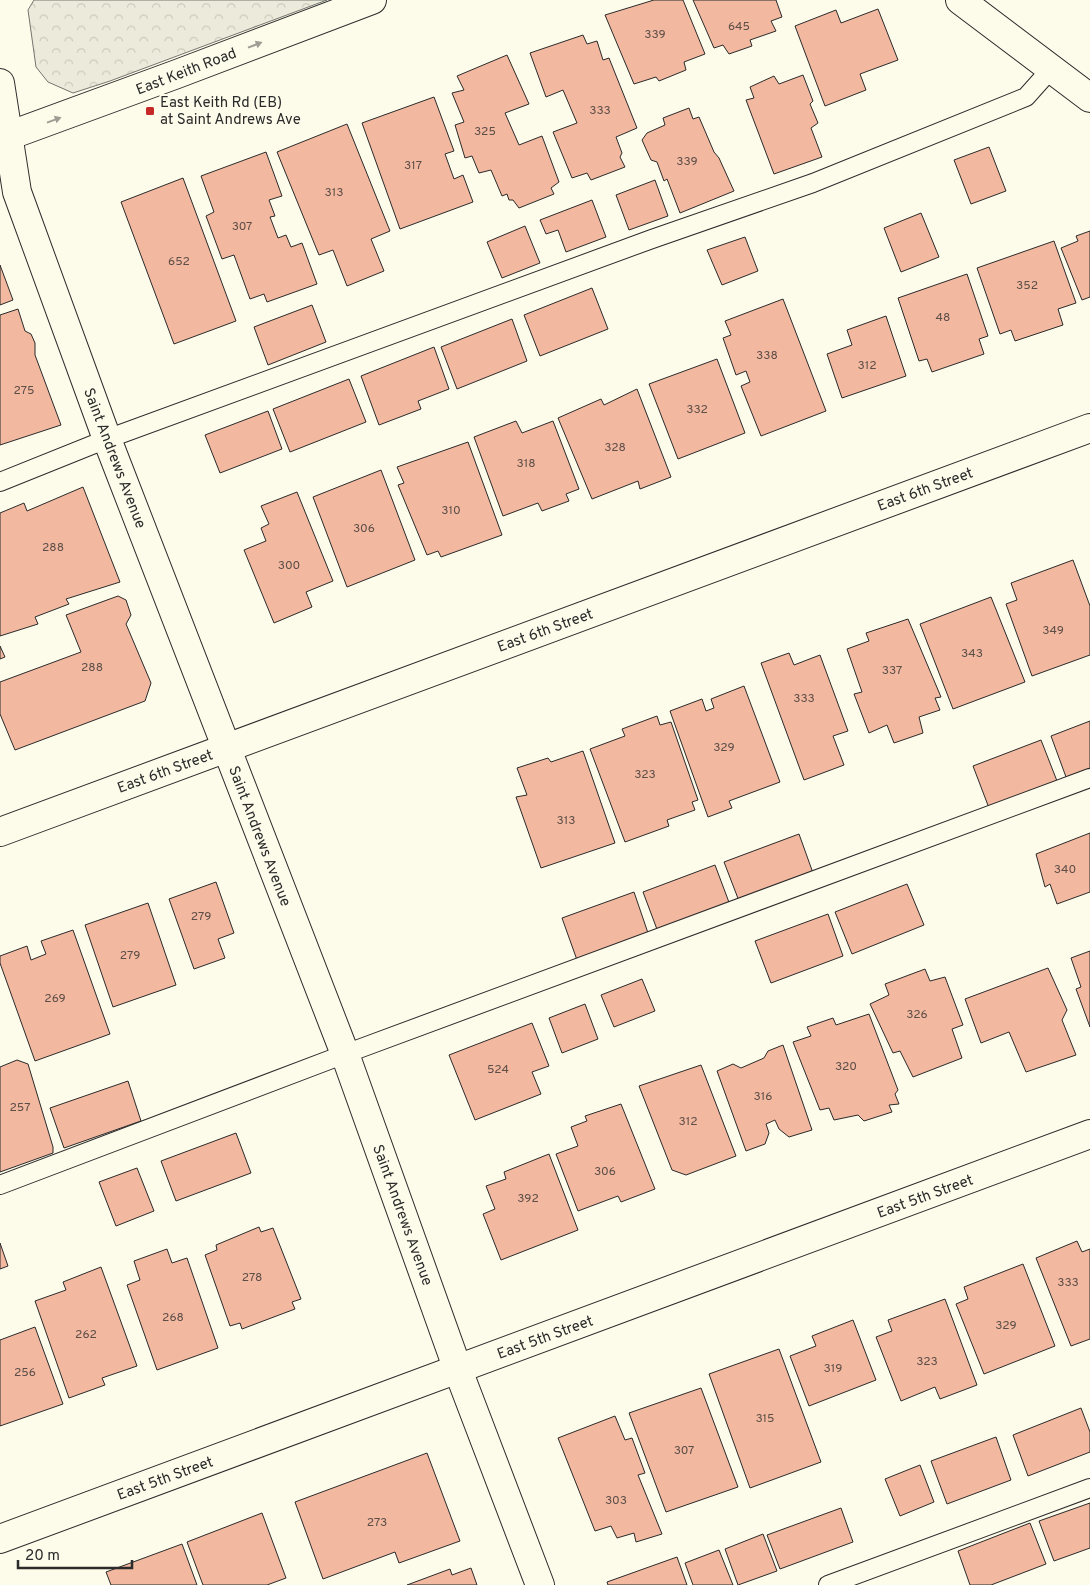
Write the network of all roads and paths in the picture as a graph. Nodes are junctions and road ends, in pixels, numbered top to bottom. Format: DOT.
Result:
graph roads {
  1 [pos="372,0"];
  2 [pos="970,3"];
  3 [pos="1051,68"];
  4 [pos="0,83"];
  5 [pos="1090,98"];
  6 [pos="4,138"];
  7 [pos="1090,428"];
  8 [pos="107,439"];
  9 [pos="0,482"];
  10 [pos="226,748"];
  11 [pos="1090,778"];
  12 [pos="0,832"];
  13 [pos="346,1054"];
  14 [pos="1090,1134"];
  15 [pos="0,1185"];
  16 [pos="458,1370"];
  17 [pos="1090,1488"];
  18 [pos="0,1538"];
  19 [pos="540,1585"];
  20 [pos="828,1585"];
  6 -- 1 [label="street, East Keith Road, one-way"];
  2 -- 3 [label="street"];
  3 -- 5 [label="street"];
  3 -- 8 [label="lane"];
  4 -- 6 [label="street, Saint Andrews Avenue"];
  6 -- 8 [label="street, Saint Andrews Avenue"];
  7 -- 10 [label="street, East 6th Street"];
  8 -- 9 [label="lane"];
  8 -- 10 [label="street, Saint Andrews Avenue"];
  10 -- 12 [label="street, East 6th Street"];
  10 -- 13 [label="street, Saint Andrews Avenue"];
  11 -- 13 [label="lane"];
  13 -- 15 [label="lane"];
  13 -- 16 [label="street, Saint Andrews Avenue"];
  14 -- 16 [label="street, East 5th Street"];
  16 -- 18 [label="street, East 5th Street"];
  16 -- 19 [label="street, Saint Andrews Avenue"];
  17 -- 20 [label="lane"];
}
